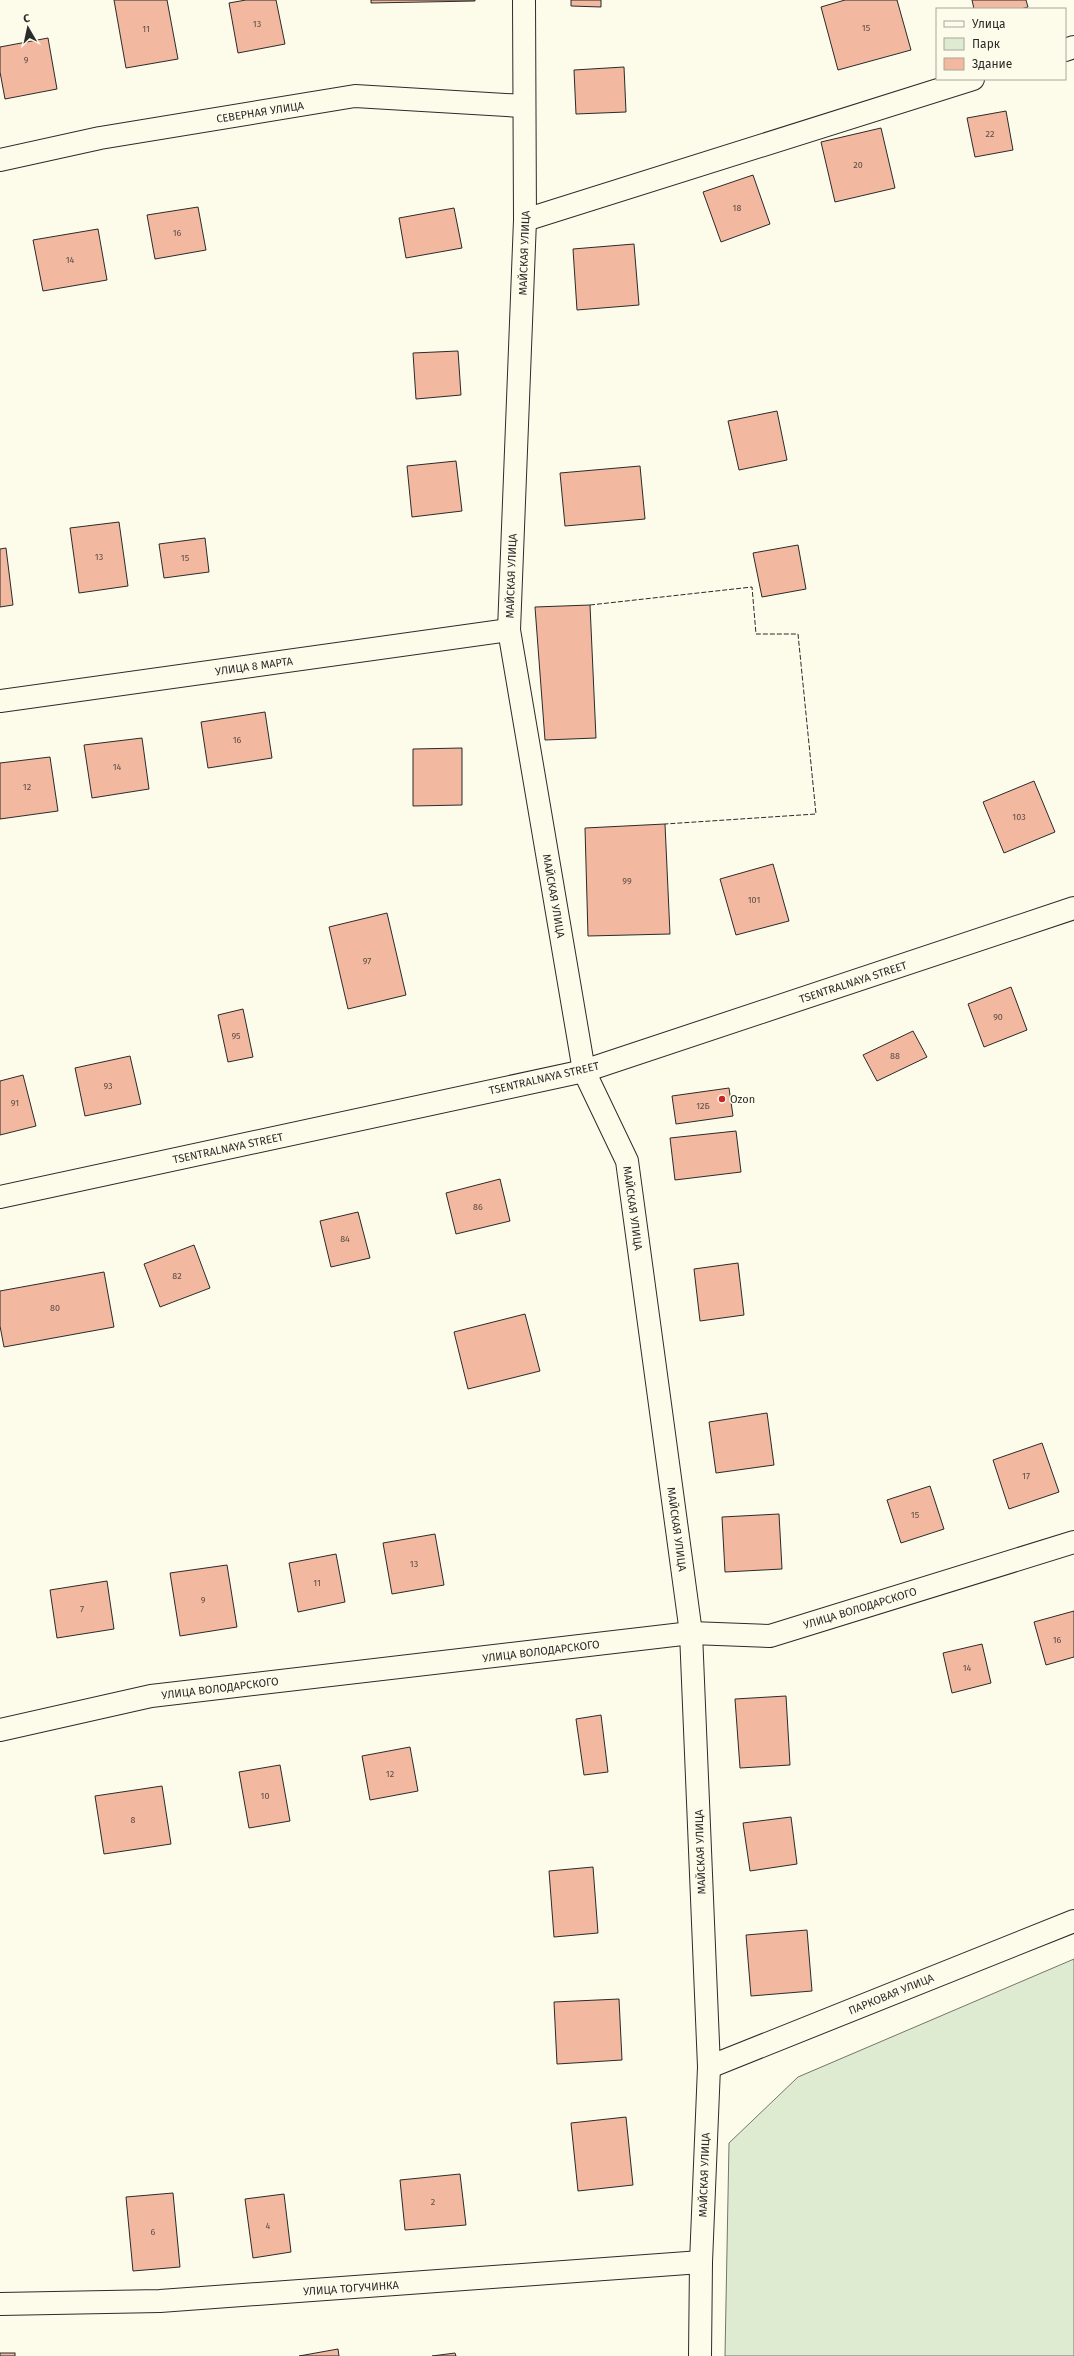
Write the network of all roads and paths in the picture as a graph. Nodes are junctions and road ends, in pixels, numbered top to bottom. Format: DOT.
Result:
graph roads {
  1 [pos="524,0"];
  2 [pos="970,80"];
  3 [pos="523,106"];
  4 [pos="0,160"];
  5 [pos="525,220"];
  6 [pos="509,630"];
  7 [pos="0,701"];
  8 [pos="1074,908"];
  9 [pos="584,1071"];
  10 [pos="0,1197"];
  11 [pos="1074,1542"];
  12 [pos="691,1633"];
  13 [pos="0,1730"];
  14 [pos="1074,1921"];
  15 [pos="709,2067"];
  16 [pos="701,2262"];
  17 [pos="0,2304"];
  18 [pos="700,2356"];
  1 -- 3 [label="street, МАЙСКАЯ УЛИЦА"];
  2 -- 5 [label="street"];
  3 -- 4 [label="street, СЕВЕРНАЯ УЛИЦА"];
  3 -- 5 [label="street, МАЙСКАЯ УЛИЦА"];
  5 -- 6 [label="street, МАЙСКАЯ УЛИЦА"];
  6 -- 7 [label="street, УЛИЦА 8 МАРТА"];
  6 -- 9 [label="street, МАЙСКАЯ УЛИЦА"];
  8 -- 9 [label="street, TSENTRALNAYA STREET"];
  9 -- 10 [label="street, TSENTRALNAYA STREET"];
  9 -- 12 [label="street, МАЙСКАЯ УЛИЦА"];
  11 -- 12 [label="street, УЛИЦА ВОЛОДАРСКОГО"];
  12 -- 13 [label="street, УЛИЦА ВОЛОДАРСКОГО"];
  12 -- 15 [label="street, МАЙСКАЯ УЛИЦА"];
  14 -- 15 [label="street, ПАРКОВАЯ УЛИЦА"];
  15 -- 16 [label="street, МАЙСКАЯ УЛИЦА"];
  16 -- 17 [label="street, УЛИЦА ТОГУЧИНКА"];
  16 -- 18 [label="street, МАЙСКАЯ УЛИЦА"];
}
